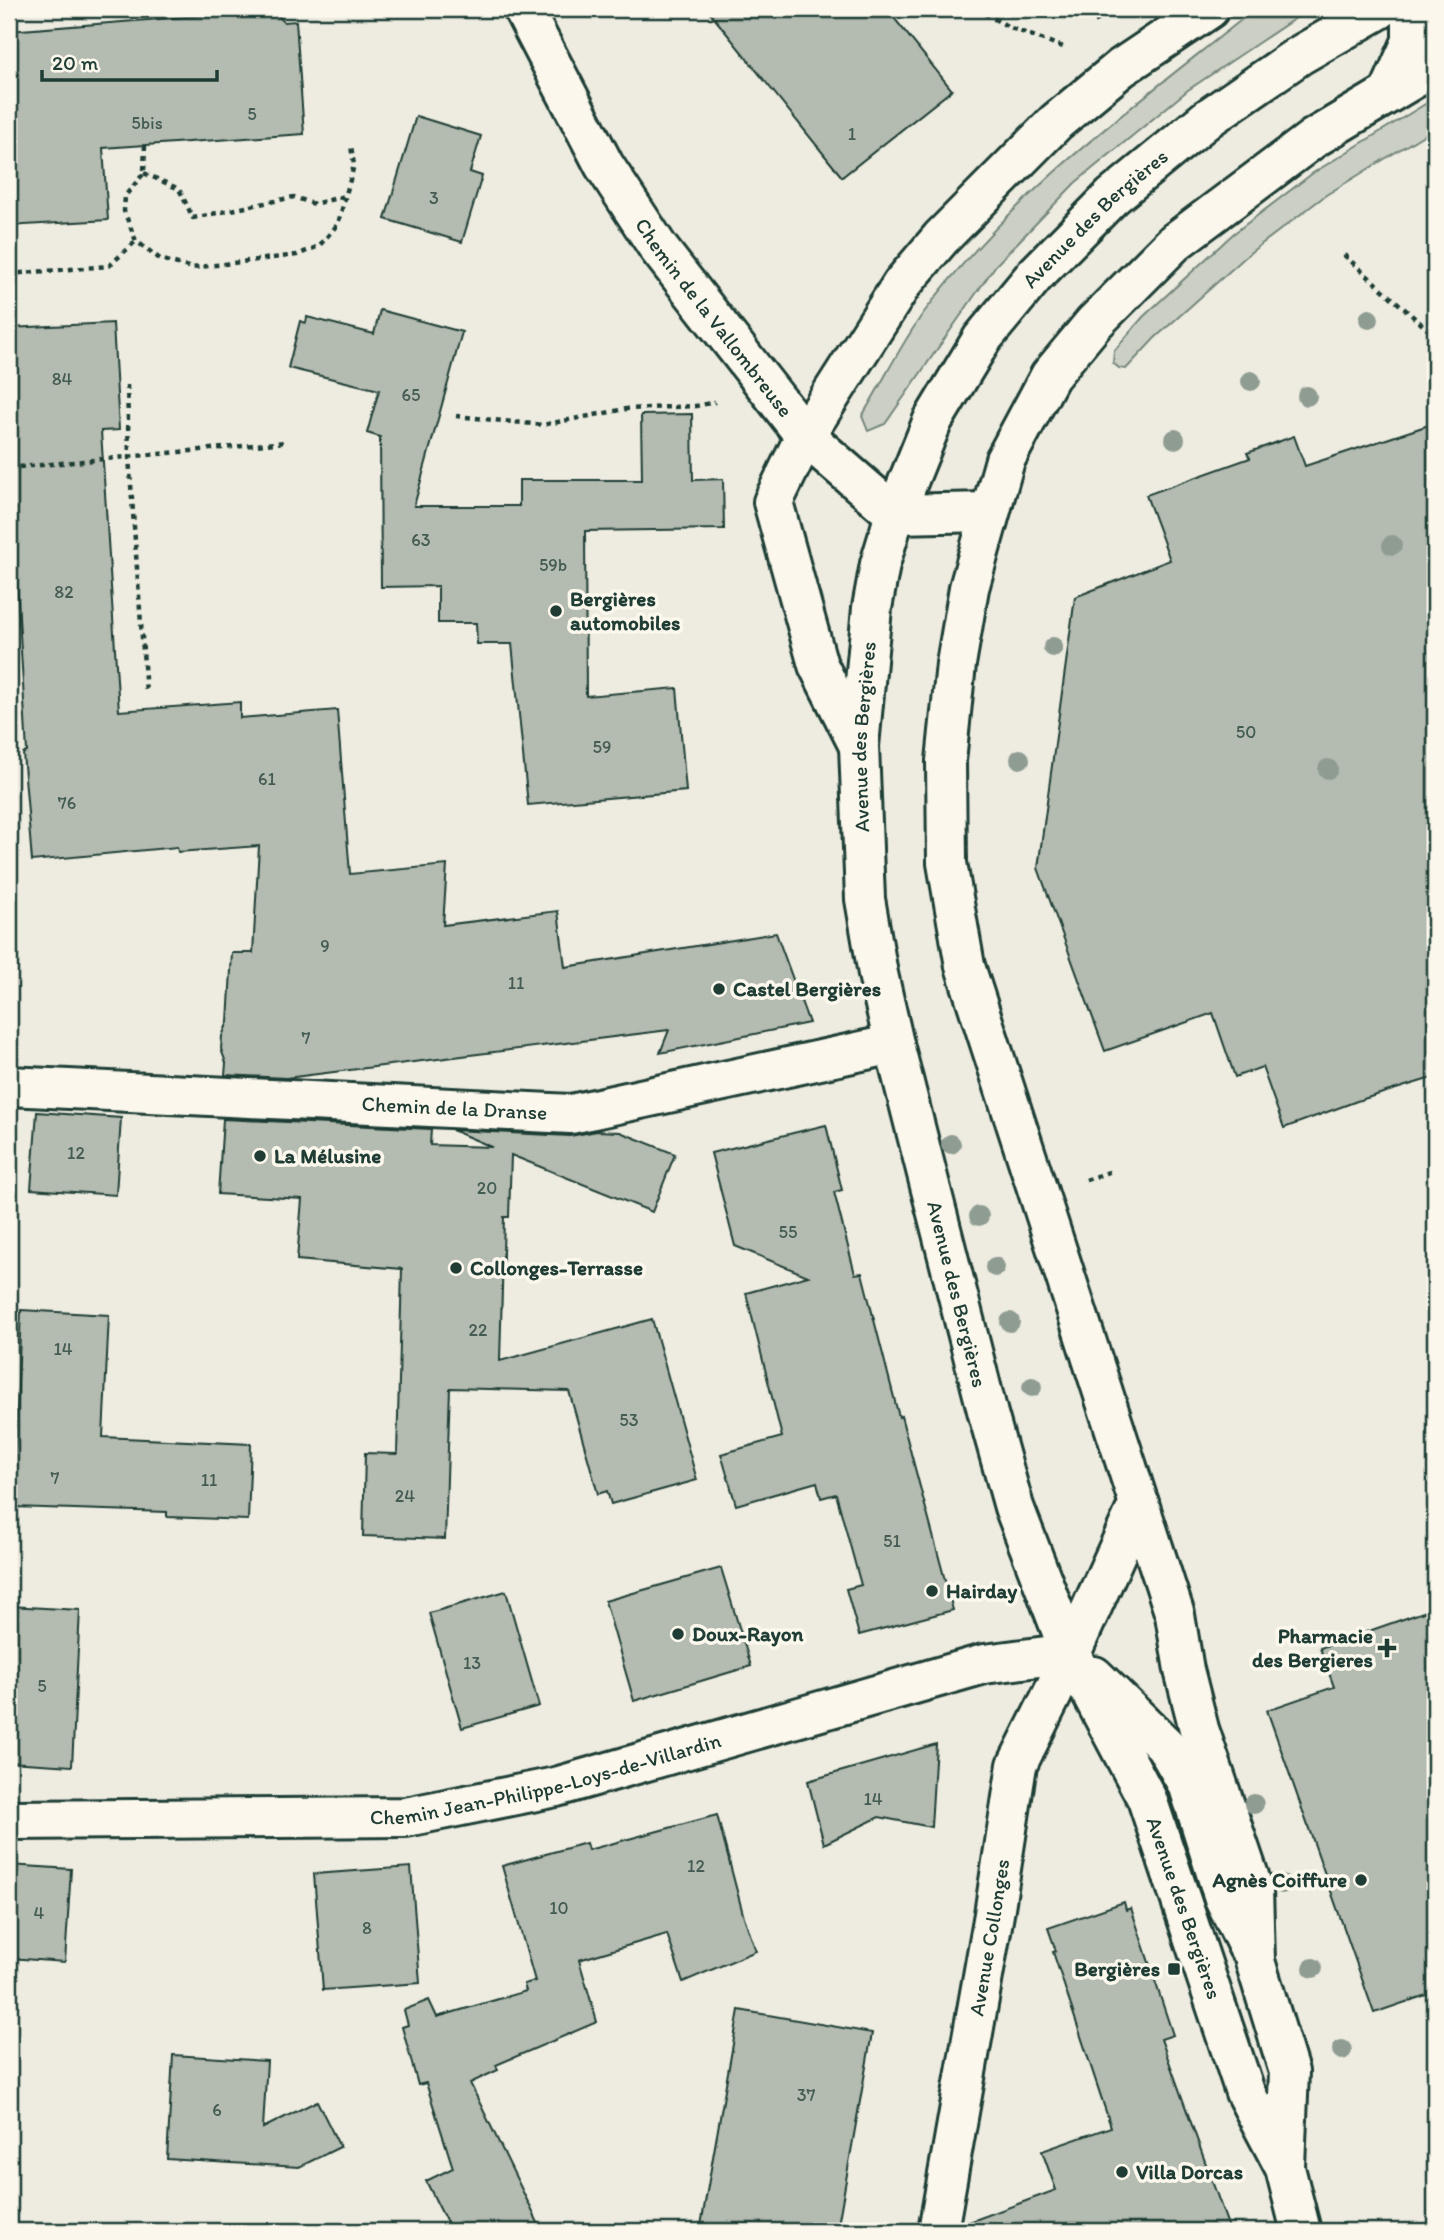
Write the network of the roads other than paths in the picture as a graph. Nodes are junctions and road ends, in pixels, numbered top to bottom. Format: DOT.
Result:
graph roads {
  1 [pos="523,9"];
  2 [pos="1209,9"];
  3 [pos="1380,9"];
  4 [pos="1412,9"];
  5 [pos="1435,66"];
  6 [pos="1389,93"];
  7 [pos="805,436"];
  8 [pos="989,512"];
  9 [pos="895,514"];
  10 [pos="859,746"];
  11 [pos="894,1044"];
  12 [pos="9,1086"];
  13 [pos="1139,1503"];
  14 [pos="1070,1653"];
  15 [pos="9,1820"];
  16 [pos="1255,1961"];
  17 [pos="1285,2168"];
  18 [pos="937,2231"];
  19 [pos="1301,2231"];
  1 -- 7 [label="street, Chemin de la Vallombreuse"];
  2 -- 7 [label="street"];
  3 -- 9 [label="street, Avenue des Bergières"];
  4 -- 6 [label="street"];
  5 -- 6 [label="street, Avenue des Bergières"];
  6 -- 8 [label="street, Avenue des Bergières"];
  7 -- 9 [label="street, Chemin de la Vallombreuse"];
  7 -- 10 [label="street"];
  8 -- 9 [label="street"];
  8 -- 13 [label="street, Avenue des Bergières"];
  9 -- 10 [label="street, Avenue des Bergières"];
  10 -- 11 [label="street, Avenue des Bergières"];
  11 -- 12 [label="street, Chemin de la Dranse"];
  11 -- 14 [label="street, Avenue des Bergières"];
  13 -- 14 [label="street"];
  13 -- 16 [label="street, Avenue des Bergières"];
  14 -- 15 [label="street, Chemin Jean-Philippe-Loys-de-Villardin"];
  14 -- 16 [label="street, Avenue des Bergières"];
  14 -- 17 [label="street, Avenue des Bergières"];
  14 -- 18 [label="street, Avenue Collonges"];
  16 -- 17 [label="street, Avenue des Bergières"];
  17 -- 19 [label="street, Avenue des Bergières"];
}
